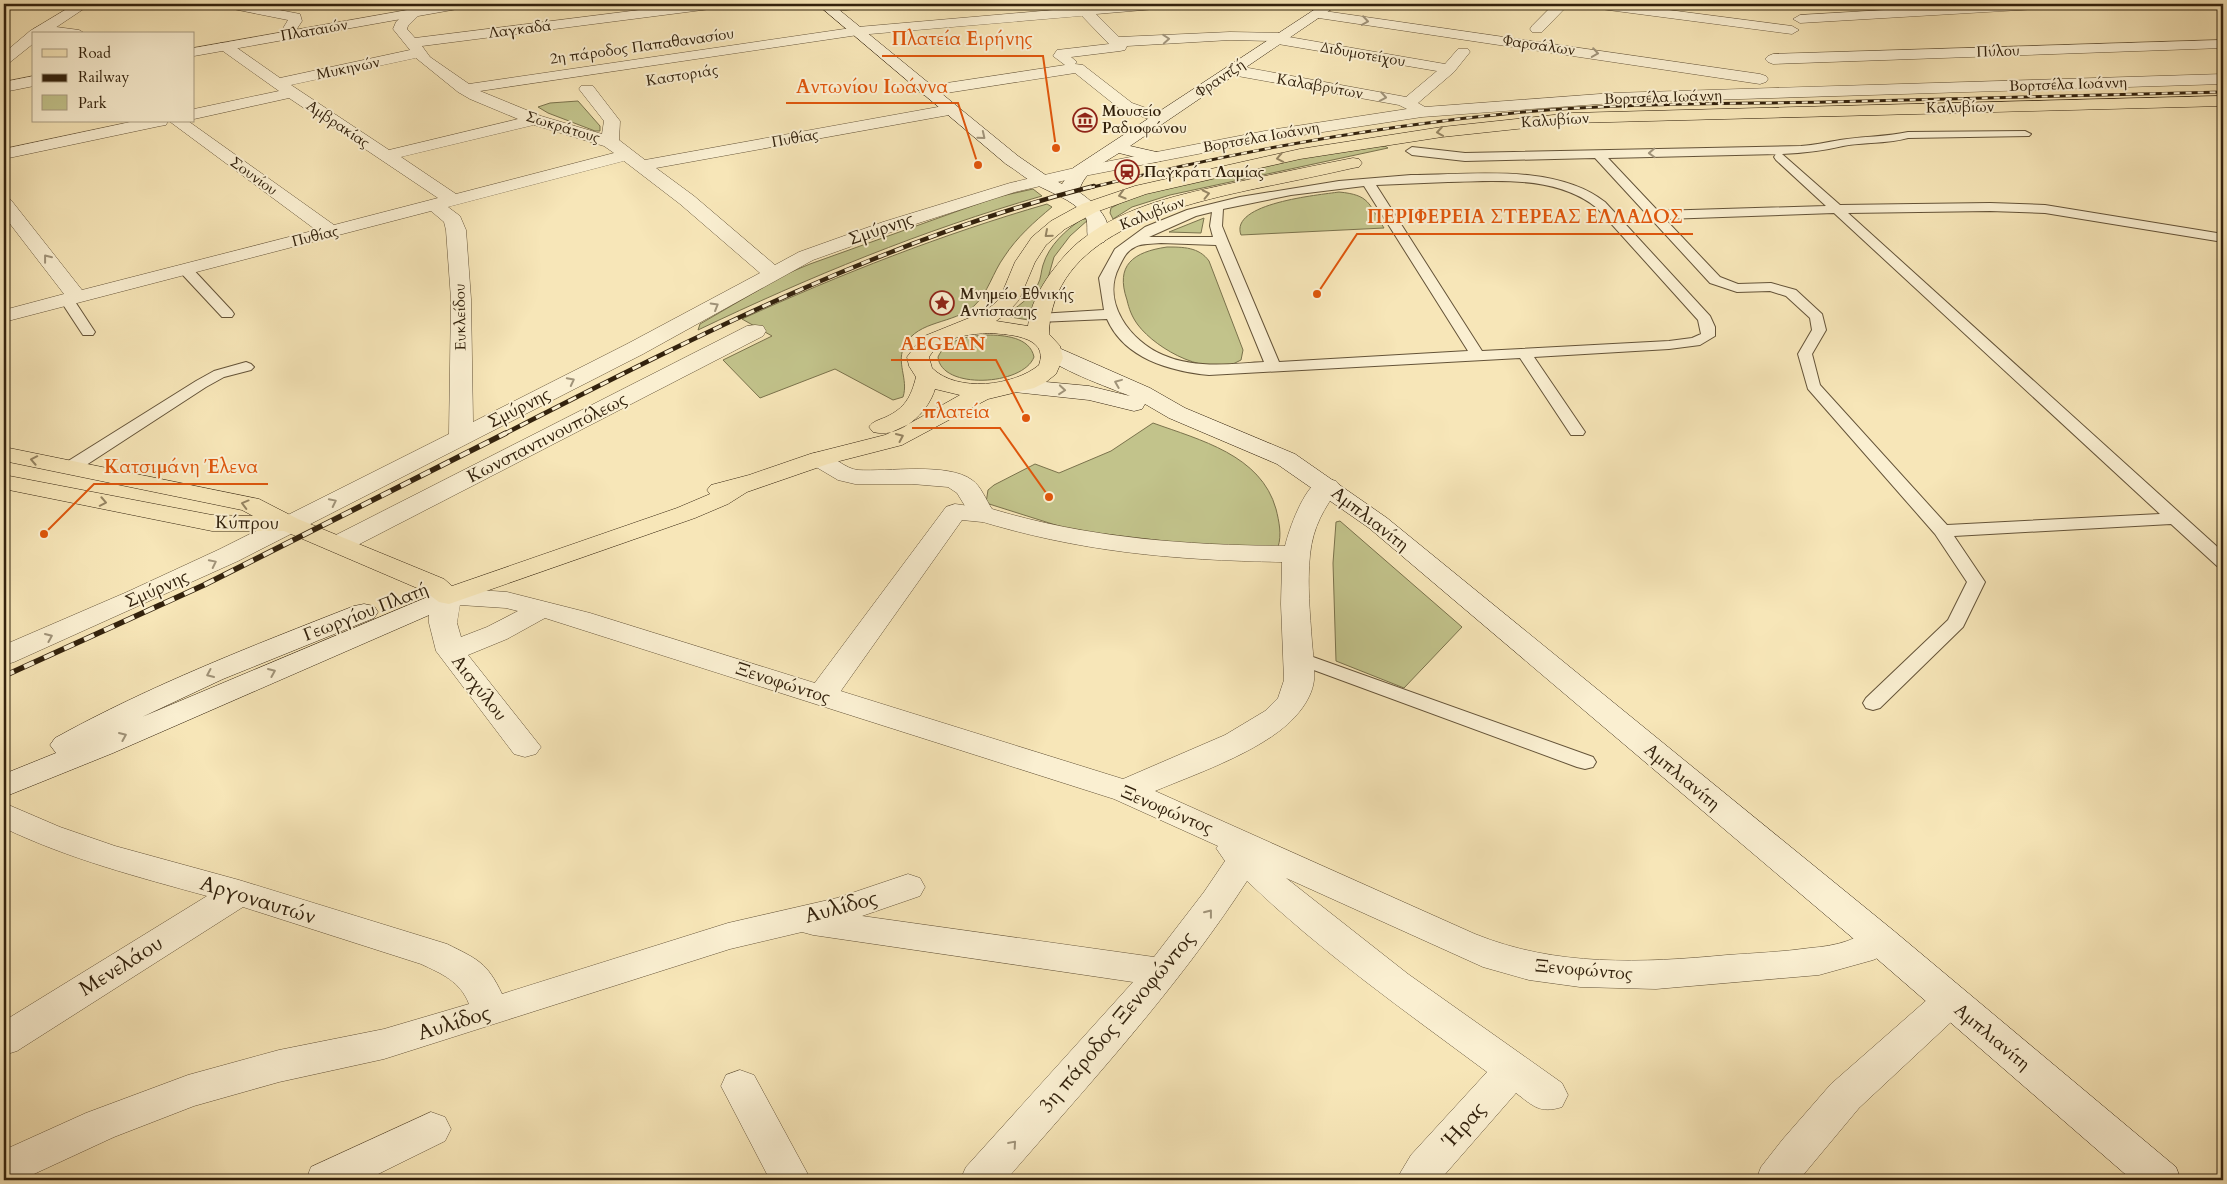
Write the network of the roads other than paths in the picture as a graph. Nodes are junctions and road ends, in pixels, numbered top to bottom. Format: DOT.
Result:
graph roads {
  1 [pos="84,4"];
  2 [pos="228,4"];
  3 [pos="463,4"];
  4 [pos="718,4"];
  5 [pos="857,4"];
  6 [pos="1162,4"];
  7 [pos="1167,4"];
  8 [pos="1332,4"];
  9 [pos="1562,4"];
  10 [pos="1593,4"];
  11 [pos="1811,4"];
  12 [pos="2054,4"];
  13 [pos="419,8"];
  14 [pos="1667,8"];
  15 [pos="824,10"];
  16 [pos="1085,11"];
  17 [pos="1316,14"];
  18 [pos="1796,25"];
  19 [pos="1537,29"];
  20 [pos="858,31"];
  21 [pos="38,32"];
  22 [pos="286,35"];
  23 [pos="32,36"];
  24 [pos="1280,38"];
  25 [pos="1117,42"];
  26 [pos="2223,44"];
  27 [pos="872,45"];
  28 [pos="225,46"];
  29 [pos="415,48"];
  30 [pos="853,48"];
  31 [pos="195,52"];
  32 [pos="1463,52"];
  33 [pos="1773,59"];
  34 [pos="4,60"];
  35 [pos="1078,68"];
  36 [pos="1449,69"];
  37 [pos="1232,70"];
  38 [pos="2223,79"];
  39 [pos="32,81"];
  40 [pos="464,81"];
  41 [pos="277,83"];
  42 [pos="607,86"];
  43 [pos="1757,86"];
  44 [pos="4,87"];
  45 [pos="587,89"];
  46 [pos="927,91"];
  47 [pos="568,92"];
  48 [pos="292,93"];
  49 [pos="519,99"];
  50 [pos="2223,101"];
  51 [pos="1408,102"];
  52 [pos="490,103"];
  53 [pos="949,110"];
  54 [pos="2223,110"];
  55 [pos="1422,112"];
  56 [pos="195,114"];
  57 [pos="1160,118"];
  58 [pos="535,120"];
  59 [pos="149,122"];
  60 [pos="178,122"];
  61 [pos="107,126"];
  62 [pos="2025,134"];
  63 [pos="1392,139"];
  64 [pos="1857,141"];
  65 [pos="610,142"];
  66 [pos="1118,146"];
  67 [pos="1412,151"];
  68 [pos="4,154"];
  69 [pos="385,156"];
  70 [pos="1155,157"];
  71 [pos="1780,157"];
  72 [pos="1602,160"];
  73 [pos="634,161"];
  74 [pos="1428,161"];
  75 [pos="1078,172"];
  76 [pos="1411,179"];
  77 [pos="1041,180"];
  78 [pos="1368,182"];
  79 [pos="1069,194"];
  80 [pos="444,203"];
  81 [pos="4,204"];
  82 [pos="1216,206"];
  83 [pos="1089,208"];
  84 [pos="1836,209"];
  85 [pos="1655,215"];
  86 [pos="332,232"];
  87 [pos="1096,238"];
  88 [pos="2223,238"];
  89 [pos="1221,241"];
  90 [pos="1129,244"];
  91 [pos="185,269"];
  92 [pos="773,274"];
  93 [pos="72,298"];
  94 [pos="227,314"];
  95 [pos="1111,314"];
  96 [pos="4,316"];
  97 [pos="755,331"];
  98 [pos="88,332"];
  99 [pos="952,332"];
  100 [pos="1043,336"];
  101 [pos="1524,353"];
  102 [pos="1478,356"];
  103 [pos="246,367"];
  104 [pos="1274,368"];
  105 [pos="927,376"];
  106 [pos="1002,388"];
  107 [pos="1177,413"];
  108 [pos="1577,432"];
  109 [pos="461,438"];
  110 [pos="4,454"];
  111 [pos="820,459"];
  112 [pos="71,467"];
  113 [pos="4,482"];
  114 [pos="1327,486"];
  115 [pos="982,514"];
  116 [pos="2175,518"];
  117 [pos="289,524"];
  118 [pos="1942,531"];
  119 [pos="339,544"];
  120 [pos="1294,554"];
  121 [pos="2223,562"];
  122 [pos="442,590"];
  123 [pos="540,608"];
  124 [pos="450,652"];
  125 [pos="4,656"];
  126 [pos="1299,658"];
  127 [pos="822,696"];
  128 [pos="1873,703"];
  129 [pos="525,747"];
  130 [pos="1585,762"];
  131 [pos="8,783"];
  132 [pos="1125,791"];
  133 [pos="4,814"];
  134 [pos="1202,824"];
  135 [pos="1245,858"];
  136 [pos="908,887"];
  137 [pos="239,893"];
  138 [pos="796,919"];
  139 [pos="1881,941"];
  140 [pos="1163,972"];
  141 [pos="1950,1001"];
  142 [pos="491,1012"];
  143 [pos="4,1040"];
  144 [pos="1512,1071"];
  145 [pos="740,1086"];
  146 [pos="1548,1095"];
  147 [pos="432,1129"];
  148 [pos="4,1169"];
  149 [pos="2151,1176"];
  150 [pos="326,1180"];
  151 [pos="791,1180"];
  152 [pos="981,1180"];
  153 [pos="1417,1180"];
  154 [pos="1776,1180"];
  1 -- 21 [label="street"];
  2 -- 22 [label="street"];
  3 -- 13 [label="street, Πλαταιών"];
  4 -- 29 [label="street, Λαγκαδά"];
  5 -- 15 [label="street"];
  6 -- 7 [label="street"];
  6 -- 16 [label="street"];
  8 -- 17 [label="street, Φραντζή"];
  9 -- 19 [label="street"];
  10 -- 14 [label="street"];
  11 -- 18 [label="street"];
  12 -- 18 [label="street"];
  13 -- 22 [label="street, Πλαταιών"];
  13 -- 29 [label="street, Σωκράτους"];
  14 -- 18 [label="street"];
  15 -- 20 [label="street"];
  16 -- 20 [label="street"];
  16 -- 25 [label="street"];
  17 -- 24 [label="street, Φραντζή"];
  17 -- 43 [label="street, Φαρσάλων, one-way"];
  18 -- 33 [label="street"];
  20 -- 27 [label="street"];
  20 -- 40 [label="street"];
  22 -- 28 [label="street, Πλαταιών"];
  23 -- 34 [label="street"];
  25 -- 24 [label="street, Διδυμοτείχου, one-way"];
  24 -- 36 [label="street, Διδυμοτείχου"];
  24 -- 37 [label="street, Φραντζή"];
  25 -- 35 [label="street"];
  26 -- 33 [label="street, Πύλου"];
  27 -- 30 [label="street"];
  27 -- 46 [label="street"];
  28 -- 31 [label="street, Πλαταιών"];
  28 -- 41 [label="street, Αμβρακίας"];
  29 -- 40 [label="street, Σωκράτους"];
  29 -- 41 [label="street, Μυκηνών"];
  32 -- 36 [label="street"];
  33 -- 43 [label="street"];
  35 -- 46 [label="street"];
  35 -- 57 [label="street"];
  36 -- 51 [label="street"];
  37 -- 51 [label="street, Καλαβρύτων, one-way"];
  37 -- 57 [label="street, Φραντζή"];
  38 -- 43 [label="street, Βορτσέλα Ιωάννη"];
  39 -- 44 [label="street"];
  40 -- 52 [label="street, Σωκράτους"];
  41 -- 48 [label="street, Αμβρακίας"];
  42 -- 45 [label="street"];
  43 -- 55 [label="street, Βορτσέλα Ιωάννη"];
  45 -- 47 [label="street"];
  45 -- 65 [label="street"];
  46 -- 53 [label="street"];
  48 -- 56 [label="street"];
  48 -- 69 [label="street, Αμβρακίας"];
  49 -- 52 [label="street"];
  50 -- 63 [label="main road, Καλυβίων, one-way"];
  51 -- 55 [label="street, Καλαβρύτων"];
  52 -- 58 [label="street, Σωκράτους"];
  53 -- 73 [label="street, Πυθίας"];
  53 -- 77 [label="street, one-way"];
  54 -- 67 [label="main road, Καλυβίων"];
  55 -- 70 [label="street, Βορτσέλα Ιωάννη"];
  57 -- 66 [label="street, Φραντζή"];
  58 -- 65 [label="street, Σωκράτους"];
  58 -- 69 [label="street"];
  59 -- 61 [label="street"];
  60 -- 86 [label="street, Σουνίου"];
  61 -- 68 [label="street"];
  62 -- 64 [label="lane"];
  63 -- 67 [label="lane"];
  63 -- 83 [label="main road, Καλυβίων, one-way"];
  64 -- 71 [label="lane"];
  64 -- 72 [label="lane, one-way"];
  65 -- 73 [label="street, Σωκράτους"];
  66 -- 70 [label="street"];
  66 -- 75 [label="street, Φραντζή"];
  67 -- 72 [label="lane"];
  67 -- 74 [label="lane"];
  87 -- 67 [label="main road, Καλυβίων, one-way"];
  69 -- 80 [label="street, Αμβρακίας"];
  70 -- 75 [label="street, Βορτσέλα Ιωάννη"];
  71 -- 72 [label="lane"];
  71 -- 84 [label="lane"];
  72 -- 74 [label="lane"];
  72 -- 85 [label="lane"];
  73 -- 80 [label="street, Πυθίας"];
  73 -- 92 [label="street, Σωκράτους"];
  74 -- 76 [label="lane"];
  75 -- 77 [label="street, Σμύρνης"];
  75 -- 79 [label="street"];
  76 -- 78 [label="lane"];
  76 -- 101 [label="lane"];
  77 -- 79 [label="street"];
  77 -- 92 [label="street, Σμύρνης"];
  78 -- 82 [label="lane"];
  78 -- 102 [label="lane"];
  79 -- 83 [label="street"];
  80 -- 86 [label="street, Πυθίας"];
  80 -- 109 [label="street, Ευκλείδου"];
  93 -- 81 [label="street, one-way"];
  82 -- 89 [label="lane"];
  82 -- 90 [label="lane"];
  83 -- 87 [label="street"];
  83 -- 99 [label="main road, Καλυβίων, one-way"];
  84 -- 85 [label="lane"];
  84 -- 88 [label="lane"];
  84 -- 116 [label="lane"];
  85 -- 118 [label="lane"];
  86 -- 91 [label="street, Πυθίας"];
  87 -- 100 [label="main road, Καλυβίων"];
  89 -- 90 [label="lane"];
  89 -- 104 [label="lane"];
  90 -- 95 [label="lane"];
  91 -- 93 [label="street, Πυθίας"];
  91 -- 94 [label="lane"];
  109 -- 92 [label="street, Σμύρνης, one-way"];
  93 -- 96 [label="street, Πυθίας"];
  93 -- 98 [label="lane"];
  95 -- 100 [label="lane"];
  95 -- 104 [label="lane"];
  97 -- 119 [label="street, Κωνσταντινουπόλεως"];
  99 -- 100 [label="main road"];
  99 -- 105 [label="main road"];
  100 -- 106 [label="main road, Καλυβίων"];
  107 -- 100 [label="street, Αμπλιανίτη, one-way"];
  101 -- 102 [label="lane"];
  101 -- 108 [label="lane"];
  102 -- 104 [label="lane"];
  103 -- 112 [label="lane"];
  105 -- 106 [label="main road"];
  105 -- 111 [label="main road, Γεωργίου Πλατή"];
  106 -- 107 [label="street, Αμπλιανίτη, one-way"];
  111 -- 106 [label="main road, Γεωργίου Πλατή, one-way"];
  107 -- 114 [label="street, Αμπλιανίτη"];
  117 -- 109 [label="street, Σμύρνης, one-way"];
  112 -- 110 [label="main road, Κύπρου, one-way"];
  111 -- 115 [label="street"];
  111 -- 122 [label="main road, Γεωργίου Πλατή"];
  117 -- 112 [label="main road, Κύπρου, one-way"];
  113 -- 117 [label="main road, Κύπρου, one-way"];
  114 -- 120 [label="street"];
  114 -- 139 [label="street, Αμπλιανίτη"];
  115 -- 120 [label="street"];
  115 -- 127 [label="street"];
  116 -- 118 [label="lane"];
  116 -- 121 [label="lane"];
  117 -- 119 [label="main road"];
  125 -- 117 [label="street, Σμύρνης, one-way"];
  118 -- 128 [label="lane"];
  119 -- 122 [label="main road"];
  120 -- 126 [label="street"];
  122 -- 123 [label="street, Ξενοφώντος"];
  122 -- 124 [label="street, Αισχύλου"];
  122 -- 131 [label="street, Γεωργίου Πλατή"];
  123 -- 124 [label="street"];
  123 -- 127 [label="street, Ξενοφώντος"];
  124 -- 129 [label="street, Αισχύλου"];
  126 -- 130 [label="lane"];
  126 -- 132 [label="street"];
  127 -- 132 [label="street, Ξενοφώντος"];
  132 -- 134 [label="street, Ξενοφώντος"];
  133 -- 137 [label="street, Αργοναυτών"];
  134 -- 135 [label="street"];
  134 -- 139 [label="street, Ξενοφώντος"];
  140 -- 135 [label="street, 3η πάροδος Ξενοφώντος, one-way"];
  135 -- 144 [label="street"];
  136 -- 138 [label="street, Αυλίδος"];
  137 -- 142 [label="street, Αργοναυτών"];
  137 -- 143 [label="street, Μενελάου"];
  138 -- 140 [label="street"];
  138 -- 142 [label="street, Αυλίδος"];
  139 -- 141 [label="street, Αμπλιανίτη"];
  152 -- 140 [label="street, 3η πάροδος Ξενοφώντος, one-way"];
  141 -- 149 [label="street, Αμπλιανίτη"];
  141 -- 154 [label="street"];
  142 -- 148 [label="street, Αυλίδος"];
  144 -- 146 [label="street"];
  144 -- 153 [label="street, Ήρας"];
  145 -- 151 [label="street"];
  147 -- 150 [label="street"];
}
